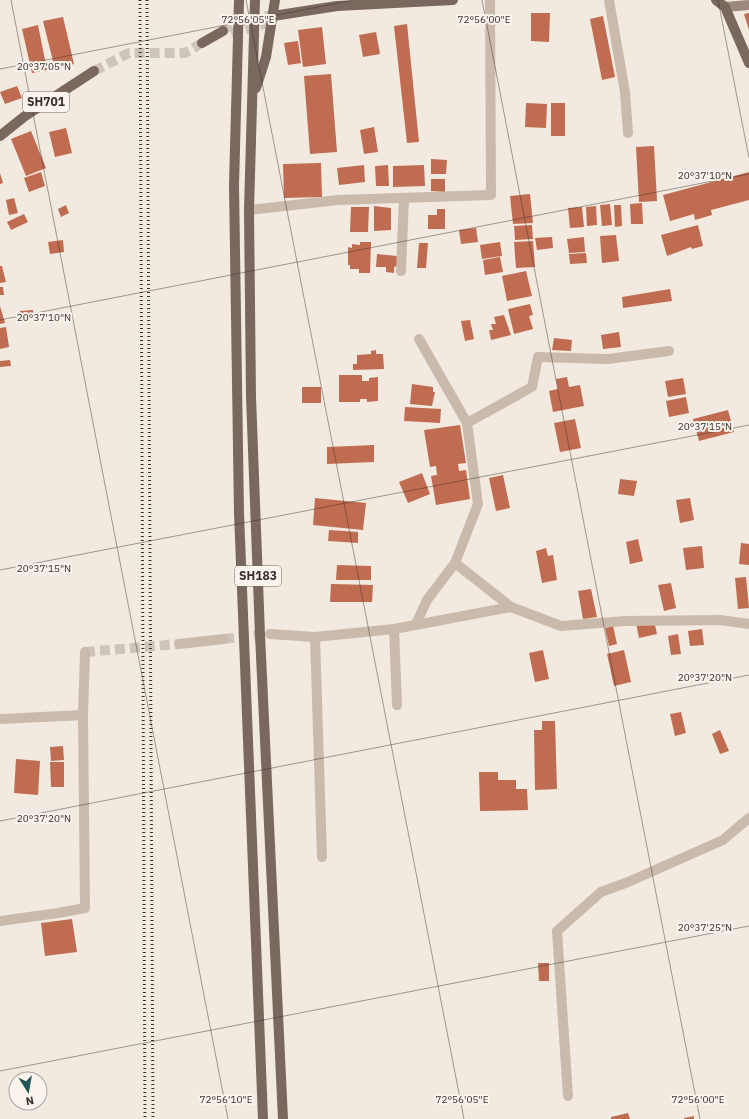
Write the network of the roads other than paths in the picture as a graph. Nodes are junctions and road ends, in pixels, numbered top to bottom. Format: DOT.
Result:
graph roads {
  1 [pos="239,0"];
  2 [pos="255,0"];
  3 [pos="275,0"];
  4 [pos="453,0"];
  5 [pos="490,0"];
  6 [pos="610,0"];
  7 [pos="716,0"];
  8 [pos="749,5"];
  9 [pos="726,7"];
  10 [pos="273,16"];
  11 [pos="223,31"];
  12 [pos="202,43"];
  13 [pos="749,63"];
  14 [pos="94,71"];
  15 [pos="237,99"];
  16 [pos="252,99"];
  17 [pos="628,133"];
  18 [pos="0,136"];
  19 [pos="404,198"];
  20 [pos="249,210"];
  21 [pos="401,271"];
  22 [pos="419,339"];
  23 [pos="670,351"];
  24 [pos="467,422"];
  25 [pos="455,563"];
  26 [pos="511,607"];
  27 [pos="416,624"];
  28 [pos="749,624"];
  29 [pos="394,629"];
  30 [pos="270,634"];
  31 [pos="315,637"];
  32 [pos="224,639"];
  33 [pos="179,644"];
  34 [pos="85,652"];
  35 [pos="398,705"];
  36 [pos="83,715"];
  37 [pos="0,719"];
  38 [pos="749,818"];
  39 [pos="322,857"];
  40 [pos="0,921"];
  41 [pos="568,1096"];
  42 [pos="263,1119"];
  43 [pos="283,1119"];
  1 -- 15 [label="main road"];
  2 -- 16 [label="main road, SH183"];
  3 -- 10 [label="main road"];
  4 -- 10 [label="main road"];
  5 -- 19 [label="street"];
  6 -- 17 [label="street"];
  7 -- 9 [label="main road"];
  8 -- 9 [label="street"];
  9 -- 13 [label="main road"];
  10 -- 16 [label="main road"];
  11 -- 12 [label="main road"];
  14 -- 18 [label="main road, SH701"];
  15 -- 16 [label="main road"];
  15 -- 42 [label="main road"];
  16 -- 20 [label="main road, SH183"];
  19 -- 20 [label="street"];
  19 -- 21 [label="street"];
  20 -- 43 [label="main road, SH183"];
  22 -- 24 [label="street"];
  23 -- 24 [label="street"];
  24 -- 25 [label="street"];
  25 -- 26 [label="street"];
  25 -- 27 [label="street"];
  26 -- 27 [label="street"];
  26 -- 28 [label="street"];
  27 -- 29 [label="street"];
  29 -- 31 [label="street"];
  29 -- 35 [label="street"];
  30 -- 31 [label="street"];
  31 -- 39 [label="street"];
  32 -- 33 [label="street"];
  34 -- 36 [label="street"];
  36 -- 37 [label="street"];
  36 -- 40 [label="street"];
  38 -- 41 [label="street"];
}
